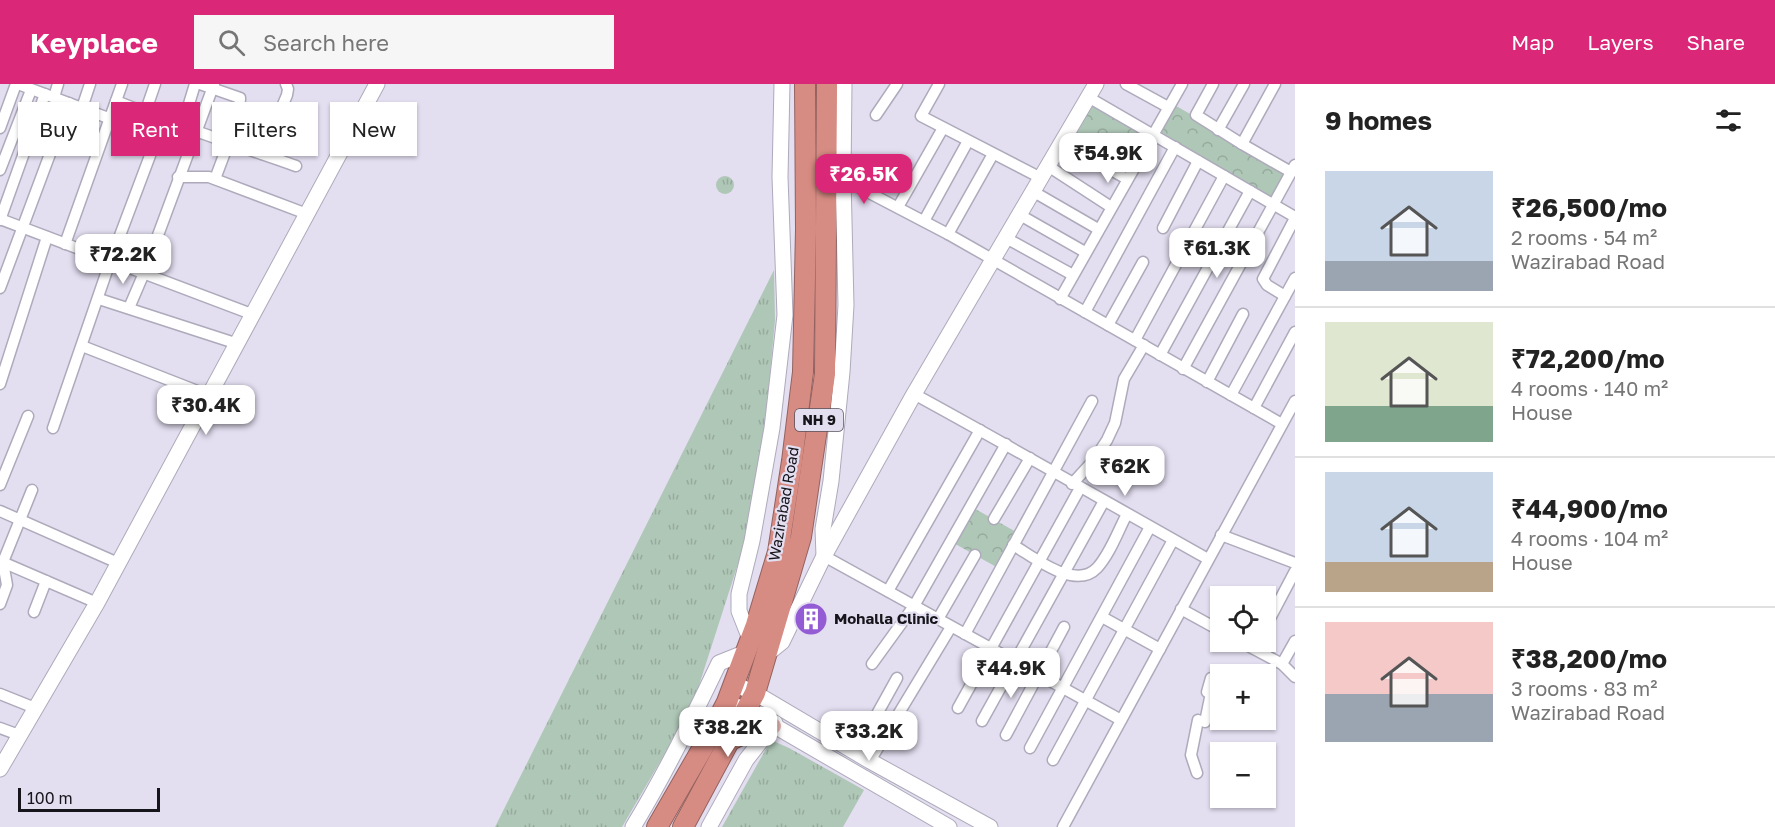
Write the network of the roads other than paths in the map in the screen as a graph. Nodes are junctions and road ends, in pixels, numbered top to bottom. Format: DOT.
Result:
graph roads {
  1 [pos="17,84"];
  2 [pos="58,84"];
  3 [pos="90,84"];
  4 [pos="122,84"];
  5 [pos="155,84"];
  6 [pos="195,84"];
  7 [pos="200,84"];
  8 [pos="286,84"];
  9 [pos="377,84"];
  10 [pos="782,84"];
  11 [pos="805,84"];
  12 [pos="827,84"];
  13 [pos="844,84"];
  14 [pos="897,84"];
  15 [pos="939,84"];
  16 [pos="1126,84"];
  17 [pos="1182,84"];
  18 [pos="1213,84"];
  19 [pos="1244,84"];
  20 [pos="1275,84"];
  21 [pos="213,86"];
  22 [pos="31,90"];
  23 [pos="1092,90"];
  24 [pos="49,96"];
  25 [pos="116,101"];
  26 [pos="66,102"];
  27 [pos="84,102"];
  28 [pos="149,102"];
  29 [pos="190,102"];
  30 [pos="240,102"];
  31 [pos="284,102"];
  32 [pos="1168,107"];
  33 [pos="99,114"];
  34 [pos="876,115"];
  35 [pos="110,118"];
  36 [pos="200,118"];
  37 [pos="0,128"];
  38 [pos="943,128"];
  39 [pos="1218,130"];
  40 [pos="1152,134"];
  41 [pos="968,141"];
  42 [pos="1062,142"];
  43 [pos="1242,144"];
  44 [pos="1175,147"];
  45 [pos="993,153"];
  46 [pos="49,156"];
  47 [pos="150,156"];
  48 [pos="185,156"];
  49 [pos="223,156"];
  50 [pos="268,156"];
  51 [pos="1198,161"];
  52 [pos="296,166"];
  53 [pos="1293,169"];
  54 [pos="0,170"];
  55 [pos="834,174"];
  56 [pos="1224,176"];
  57 [pos="178,177"];
  58 [pos="215,179"];
  59 [pos="1041,179"];
  60 [pos="1127,179"];
  61 [pos="1250,191"];
  62 [pos="1272,204"];
  63 [pos="898,207"];
  64 [pos="1111,207"];
  65 [pos="307,214"];
  66 [pos="1020,215"];
  67 [pos="1295,218"];
  68 [pos="0,220"];
  69 [pos="924,221"];
  70 [pos="22,228"];
  71 [pos="1162,228"];
  72 [pos="1098,229"];
  73 [pos="948,234"];
  74 [pos="47,237"];
  75 [pos="1006,238"];
  76 [pos="65,244"];
  77 [pos="1085,252"];
  78 [pos="993,260"];
  79 [pos="111,262"];
  80 [pos="1143,262"];
  81 [pos="144,273"];
  82 [pos="1073,275"];
  83 [pos="1295,278"];
  84 [pos="0,288"];
  85 [pos="1285,296"];
  86 [pos="99,299"];
  87 [pos="1060,299"];
  88 [pos="129,308"];
  89 [pos="1085,312"];
  90 [pos="1244,314"];
  91 [pos="254,315"];
  92 [pos="1108,325"];
  93 [pos="1295,332"];
  94 [pos="1139,342"];
  95 [pos="238,344"];
  96 [pos="82,346"];
  97 [pos="1160,355"];
  98 [pos="1183,369"];
  99 [pos="1207,382"];
  100 [pos="0,384"];
  101 [pos="914,394"];
  102 [pos="1231,395"];
  103 [pos="210,396"];
  104 [pos="1092,401"];
  105 [pos="1295,401"];
  106 [pos="1254,408"];
  107 [pos="28,416"];
  108 [pos="1282,424"];
  109 [pos="52,428"];
  110 [pos="980,430"];
  111 [pos="1006,444"];
  112 [pos="1030,458"];
  113 [pos="1054,472"];
  114 [pos="0,486"];
  115 [pos="1076,486"];
  116 [pos="32,490"];
  117 [pos="1104,501"];
  118 [pos="0,511"];
  119 [pos="1127,514"];
  120 [pos="994,519"];
  121 [pos="21,520"];
  122 [pos="1150,527"];
  123 [pos="1221,535"];
  124 [pos="1173,540"];
  125 [pos="1013,545"];
  126 [pos="975,555"];
  127 [pos="824,556"];
  128 [pos="1208,559"];
  129 [pos="1041,561"];
  130 [pos="2,562"];
  131 [pos="118,563"];
  132 [pos="1295,563"];
  133 [pos="1295,571"];
  134 [pos="1063,574"];
  135 [pos="46,581"];
  136 [pos="888,591"];
  137 [pos="97,603"];
  138 [pos="0,604"];
  139 [pos="914,606"];
  140 [pos="1276,607"];
  141 [pos="1181,609"];
  142 [pos="34,612"];
  143 [pos="1102,617"];
  144 [pos="938,619"];
  145 [pos="1210,625"];
  146 [pos="951,627"];
  147 [pos="1064,627"];
  148 [pos="1125,630"];
  149 [pos="965,634"];
  150 [pos="1295,641"];
  151 [pos="747,646"];
  152 [pos="991,648"];
  153 [pos="1160,649"];
  154 [pos="1265,652"];
  155 [pos="766,656"];
  156 [pos="1015,662"];
  157 [pos="872,664"];
  158 [pos="1281,664"];
  159 [pos="1038,675"];
  160 [pos="1295,677"];
  161 [pos="897,678"];
  162 [pos="1063,688"];
  163 [pos="730,693"];
  164 [pos="0,694"];
  165 [pos="1210,696"];
  166 [pos="1086,701"];
  167 [pos="751,702"];
  168 [pos="35,708"];
  169 [pos="958,708"];
  170 [pos="782,709"];
  171 [pos="1121,720"];
  172 [pos="982,721"];
  173 [pos="773,726"];
  174 [pos="0,728"];
  175 [pos="19,735"];
  176 [pos="1006,735"];
  177 [pos="729,742"];
  178 [pos="1030,748"];
  179 [pos="856,752"];
  180 [pos="870,760"];
  181 [pos="1053,760"];
  182 [pos="0,769"];
  183 [pos="1197,773"];
  184 [pos="941,825"];
  185 [pos="633,827"];
  186 [pos="657,827"];
  187 [pos="683,827"];
  188 [pos="709,827"];
  189 [pos="990,827"];
  190 [pos="1063,827"];
  1 -- 22 [label="street"];
  1 -- 37 [label="street"];
  2 -- 24 [label="street"];
  3 -- 27 [label="street"];
  4 -- 25 [label="street"];
  5 -- 28 [label="street"];
  6 -- 29 [label="street"];
  7 -- 21 [label="street"];
  8 -- 31 [label="street"];
  9 -- 65 [label="street"];
  10 -- 151 [label="street"];
  11 -- 151 [label="highway, Wazirabad Road / NH 9"];
  12 -- 55 [label="highway, Wazirabad Road / NH 9"];
  13 -- 55 [label="street"];
  14 -- 34 [label="street"];
  15 -- 38 [label="street"];
  16 -- 32 [label="street"];
  17 -- 32 [label="street"];
  18 -- 39 [label="street"];
  19 -- 39 [label="street"];
  20 -- 43 [label="street"];
  21 -- 30 [label="street"];
  21 -- 36 [label="street"];
  22 -- 24 [label="street"];
  22 -- 54 [label="street"];
  23 -- 40 [label="street"];
  23 -- 42 [label="street"];
  24 -- 26 [label="street"];
  24 -- 68 [label="street"];
  25 -- 35 [label="street"];
  32 -- 40 [label="street"];
  33 -- 35 [label="street"];
  35 -- 76 [label="street"];
  38 -- 41 [label="street"];
  38 -- 63 [label="street"];
  39 -- 43 [label="street"];
  40 -- 44 [label="street"];
  40 -- 60 [label="street"];
  41 -- 45 [label="street"];
  41 -- 69 [label="street"];
  42 -- 59 [label="street"];
  42 -- 60 [label="street"];
  43 -- 53 [label="street"];
  44 -- 51 [label="street"];
  44 -- 89 [label="street"];
  45 -- 59 [label="street"];
  45 -- 73 [label="street"];
  46 -- 70 [label="street"];
  47 -- 79 [label="street"];
  48 -- 57 [label="street"];
  49 -- 58 [label="street"];
  50 -- 52 [label="street"];
  51 -- 56 [label="street"];
  51 -- 71 [label="street"];
  53 -- 62 [label="street"];
  55 -- 63 [label="street"];
  55 -- 127 [label="street"];
  55 -- 155 [label="highway, Wazirabad Road / NH 9"];
  56 -- 61 [label="street"];
  56 -- 94 [label="street"];
  57 -- 58 [label="street"];
  57 -- 81 [label="street"];
  58 -- 65 [label="street"];
  59 -- 64 [label="street"];
  59 -- 66 [label="street"];
  59 -- 72 [label="street"];
  60 -- 64 [label="street"];
  61 -- 62 [label="street"];
  61 -- 97 [label="street"];
  62 -- 67 [label="street"];
  62 -- 98 [label="street"];
  63 -- 69 [label="street"];
  64 -- 72 [label="street"];
  65 -- 91 [label="street"];
  66 -- 75 [label="street"];
  66 -- 77 [label="street"];
  67 -- 85 [label="street"];
  68 -- 70 [label="street"];
  69 -- 73 [label="street"];
  70 -- 74 [label="street"];
  70 -- 84 [label="street"];
  72 -- 77 [label="street"];
  73 -- 78 [label="street"];
  74 -- 76 [label="street"];
  74 -- 100 [label="street"];
  75 -- 78 [label="street"];
  75 -- 82 [label="street"];
  76 -- 79 [label="street"];
  77 -- 82 [label="street"];
  78 -- 87 [label="street"];
  78 -- 101 [label="street"];
  79 -- 81 [label="street"];
  79 -- 86 [label="street"];
  80 -- 92 [label="street"];
  81 -- 88 [label="street"];
  81 -- 91 [label="street"];
  82 -- 87 [label="street"];
  83 -- 85 [label="street"];
  85 -- 102 [label="street"];
  86 -- 88 [label="street"];
  86 -- 96 [label="street"];
  87 -- 89 [label="street"];
  88 -- 95 [label="street"];
  89 -- 92 [label="street"];
  90 -- 99 [label="street"];
  91 -- 95 [label="street"];
  92 -- 94 [label="street"];
  93 -- 106 [label="street"];
  94 -- 97 [label="street"];
  94 -- 115 [label="street"];
  95 -- 103 [label="street"];
  96 -- 103 [label="street"];
  96 -- 109 [label="street"];
  97 -- 98 [label="street"];
  98 -- 99 [label="street"];
  99 -- 102 [label="street"];
  101 -- 110 [label="street"];
  101 -- 127 [label="street"];
  102 -- 106 [label="street"];
  103 -- 131 [label="street"];
  104 -- 113 [label="street"];
  105 -- 108 [label="street"];
  106 -- 108 [label="street"];
  107 -- 114 [label="street"];
  108 -- 123 [label="street"];
  110 -- 111 [label="street"];
  110 -- 136 [label="street"];
  111 -- 112 [label="street"];
  111 -- 139 [label="street"];
  112 -- 113 [label="street"];
  112 -- 120 [label="street"];
  113 -- 115 [label="street"];
  113 -- 125 [label="street"];
  115 -- 117 [label="street"];
  115 -- 129 [label="street"];
  116 -- 121 [label="street"];
  117 -- 119 [label="street"];
  117 -- 134 [label="street"];
  118 -- 121 [label="street"];
  119 -- 122 [label="street"];
  119 -- 134 [label="street"];
  121 -- 130 [label="street"];
  121 -- 131 [label="street"];
  122 -- 124 [label="street"];
  122 -- 143 [label="street"];
  123 -- 128 [label="street"];
  123 -- 132 [label="street"];
  124 -- 128 [label="street"];
  124 -- 148 [label="street"];
  125 -- 129 [label="street"];
  125 -- 149 [label="street"];
  126 -- 144 [label="street"];
  127 -- 136 [label="street"];
  127 -- 155 [label="street"];
  128 -- 141 [label="street"];
  129 -- 134 [label="street"];
  129 -- 152 [label="street"];
  130 -- 135 [label="street"];
  130 -- 138 [label="street"];
  131 -- 137 [label="street"];
  133 -- 140 [label="street"];
  134 -- 156 [label="street"];
  135 -- 137 [label="street"];
  135 -- 142 [label="street"];
  136 -- 139 [label="street"];
  137 -- 168 [label="street"];
  139 -- 144 [label="street"];
  139 -- 157 [label="street"];
  141 -- 145 [label="street"];
  141 -- 153 [label="street"];
  143 -- 148 [label="street"];
  143 -- 162 [label="street"];
  144 -- 146 [label="street"];
  146 -- 149 [label="street"];
  146 -- 180 [label="street"];
  147 -- 159 [label="street"];
  148 -- 153 [label="street"];
  148 -- 166 [label="street"];
  149 -- 152 [label="street"];
  150 -- 158 [label="street"];
  151 -- 163 [label="highway, Wazirabad Road / NH 9"];
  151 -- 185 [label="street"];
  152 -- 156 [label="street"];
  152 -- 169 [label="street"];
  153 -- 171 [label="street"];
  154 -- 158 [label="street"];
  155 -- 167 [label="highway, Wazirabad Road / NH 9"];
  156 -- 159 [label="street"];
  156 -- 172 [label="street"];
  158 -- 160 [label="street"];
  159 -- 162 [label="street"];
  159 -- 176 [label="street"];
  161 -- 179 [label="street"];
  162 -- 166 [label="street"];
  162 -- 178 [label="street"];
  163 -- 167 [label="street"];
  163 -- 186 [label="highway, Wazirabad Road / NH 9"];
  164 -- 168 [label="street"];
  165 -- 183 [label="street"];
  166 -- 171 [label="street"];
  166 -- 181 [label="street"];
  167 -- 170 [label="street"];
  167 -- 173 [label="street"];
  167 -- 177 [label="highway, Wazirabad Road / NH 9"];
  168 -- 175 [label="street"];
  170 -- 173 [label="street"];
  170 -- 179 [label="street"];
  171 -- 190 [label="street"];
  173 -- 177 [label="main road"];
  173 -- 184 [label="street"];
  173 -- 188 [label="street"];
  174 -- 175 [label="street"];
  175 -- 182 [label="street"];
  177 -- 187 [label="highway, Wazirabad Road / NH 9"];
  179 -- 180 [label="street"];
  180 -- 189 [label="street"];
}
